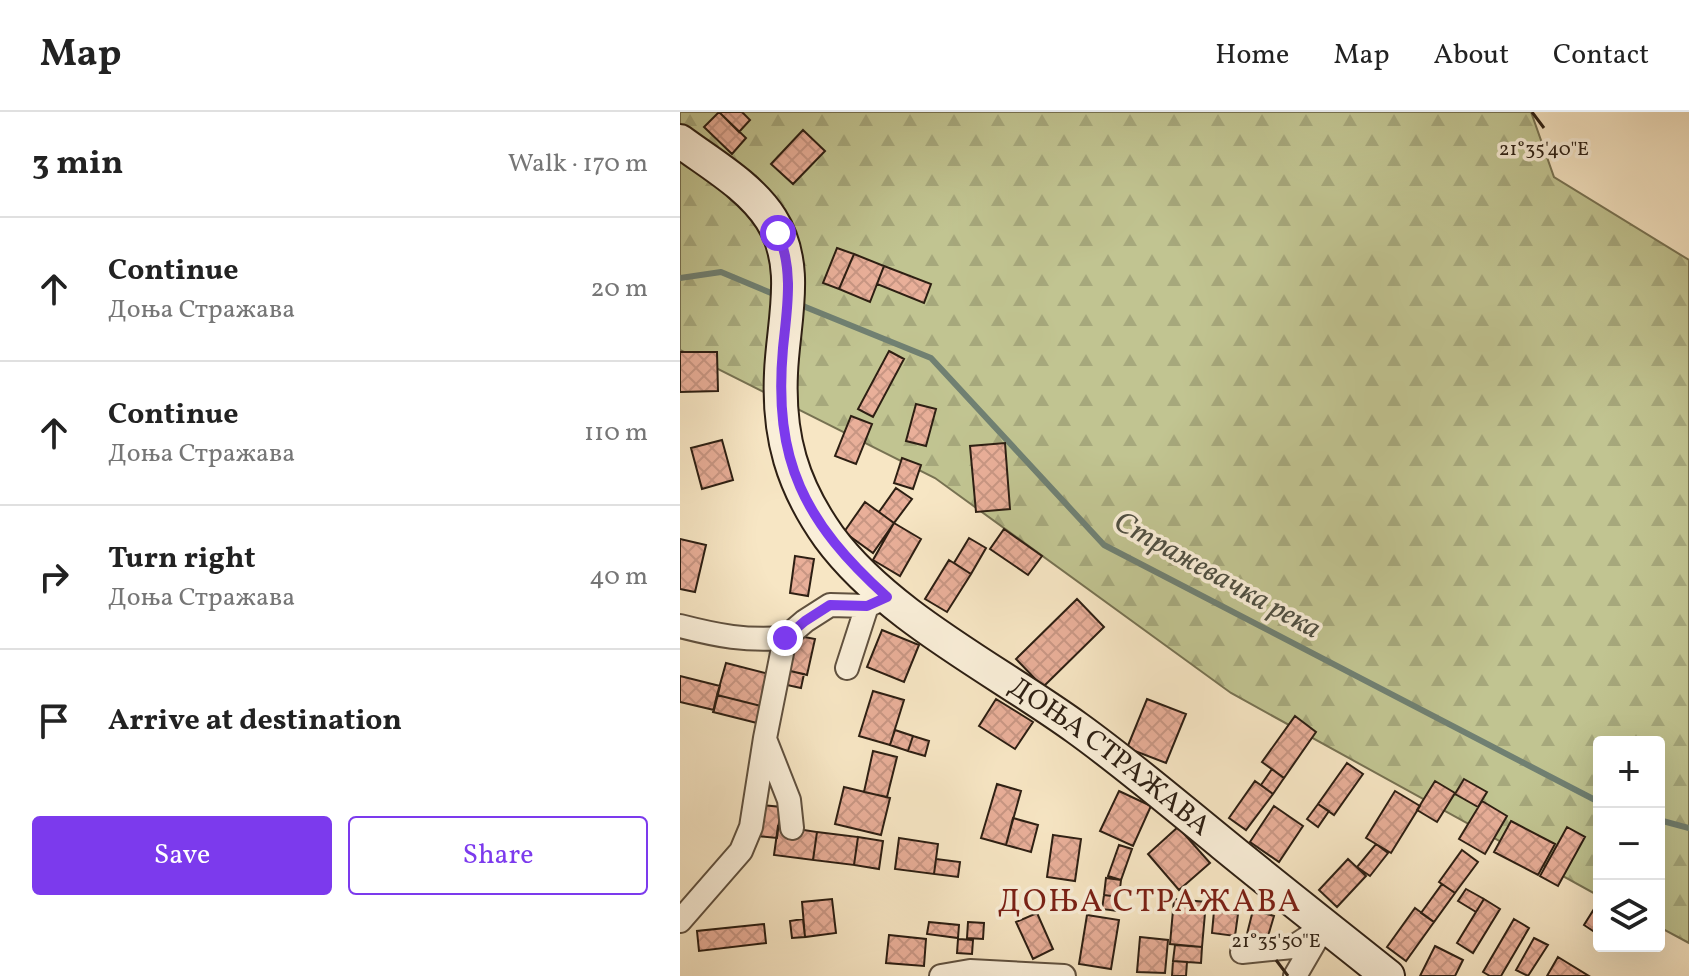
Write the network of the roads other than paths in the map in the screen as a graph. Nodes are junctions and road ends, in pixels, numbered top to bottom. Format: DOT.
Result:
graph roads {
  1 [pos="680,141"];
  2 [pos="877,601"];
  3 [pos="680,626"];
  4 [pos="785,638"];
  5 [pos="847,668"];
  6 [pos="765,738"];
  7 [pos="792,828"];
  8 [pos="680,921"];
  9 [pos="1325,926"];
  10 [pos="1242,952"];
  11 [pos="1303,971"];
  12 [pos="941,976"];
  13 [pos="1064,976"];
  14 [pos="1388,976"];
  1 -- 2 [label="main road, ДОЊА СТРАЖАВА"];
  2 -- 4 [label="street"];
  2 -- 5 [label="street"];
  2 -- 9 [label="main road, ДОЊА СТРАЖАВА"];
  3 -- 4 [label="street"];
  4 -- 6 [label="street"];
  6 -- 7 [label="street"];
  6 -- 8 [label="street"];
  9 -- 10 [label="street"];
  9 -- 11 [label="street"];
  9 -- 14 [label="main road, ДОЊА СТРАЖАВА"];
  12 -- 13 [label="street"];
}
